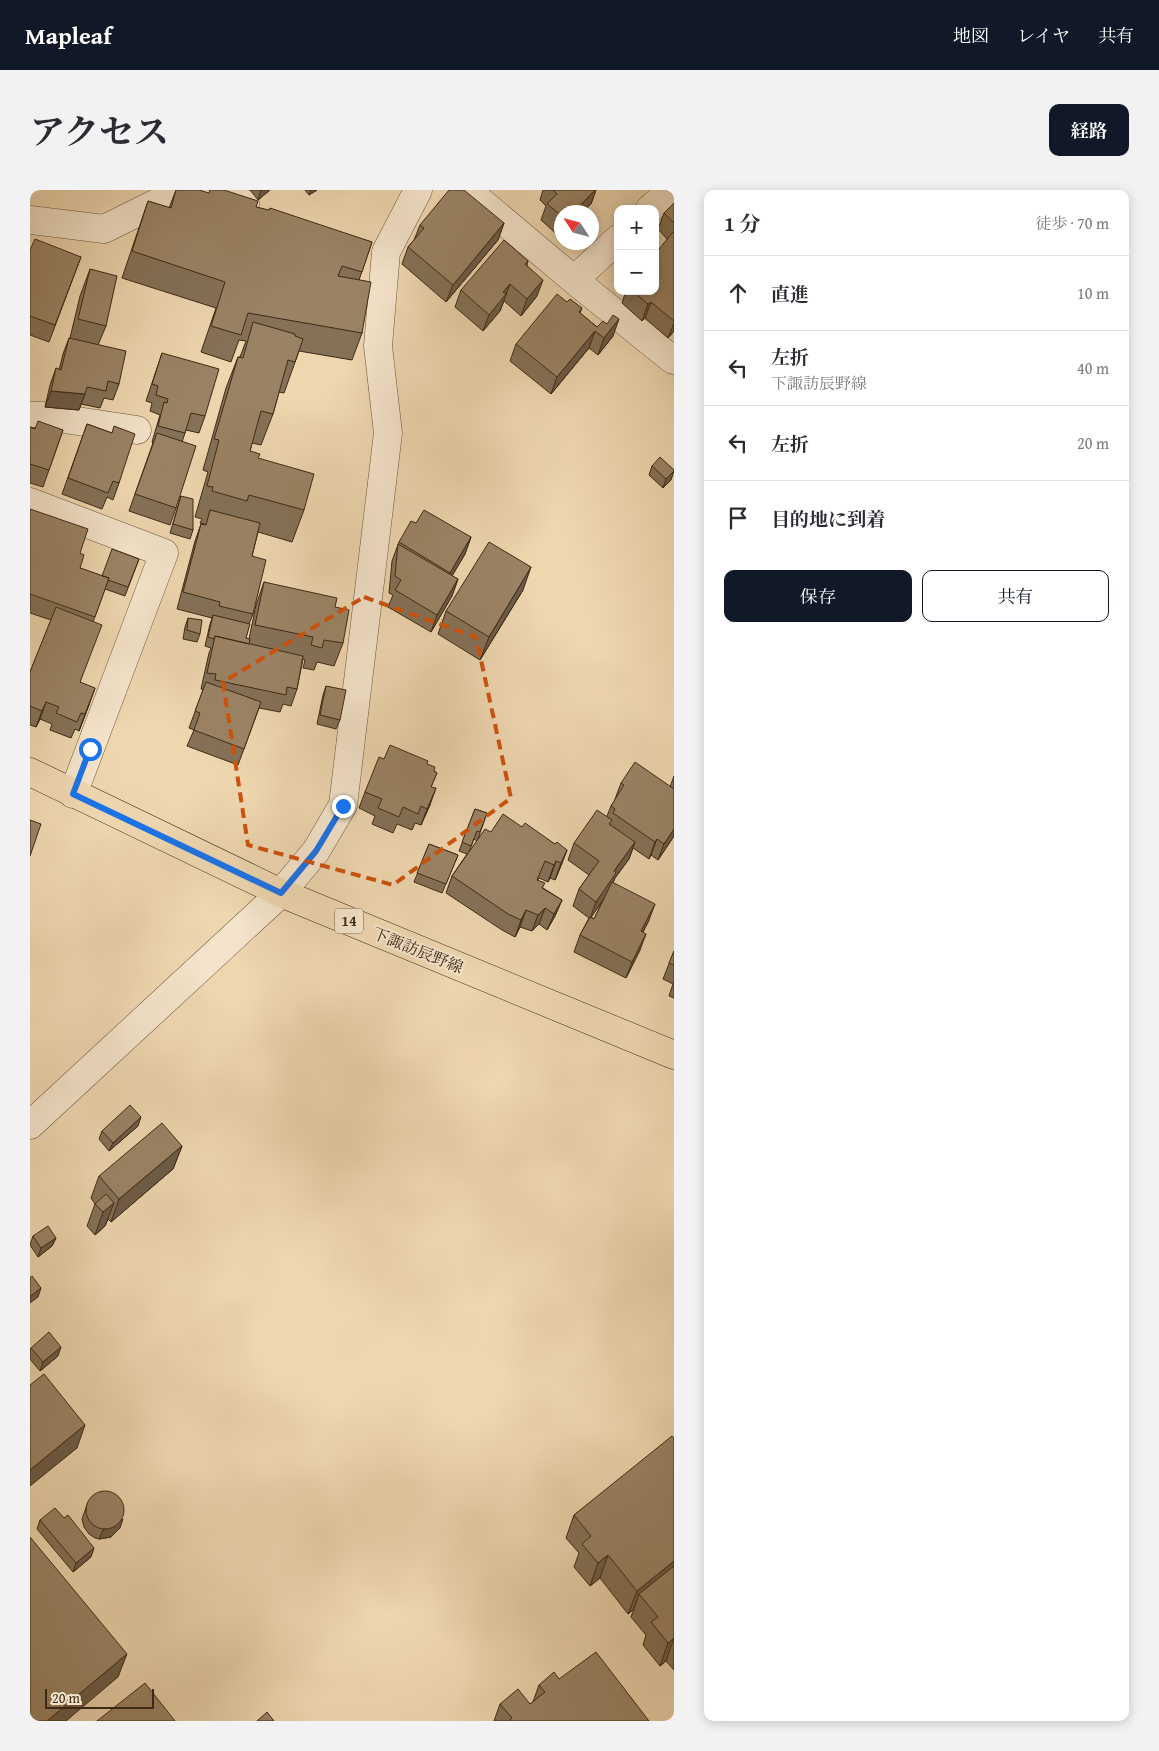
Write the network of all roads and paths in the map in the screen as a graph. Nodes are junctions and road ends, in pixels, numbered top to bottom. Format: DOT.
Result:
graph roads {
  1 [pos="183,190"];
  2 [pos="206,190"];
  3 [pos="418,190"];
  4 [pos="467,190"];
  5 [pos="671,190"];
  6 [pos="654,205"];
  7 [pos="269,212"];
  8 [pos="30,220"];
  9 [pos="359,243"];
  10 [pos="614,243"];
  11 [pos="386,252"];
  12 [pos="574,280"];
  13 [pos="673,360"];
  14 [pos="30,416"];
  15 [pos="137,430"];
  16 [pos="30,502"];
  17 [pos="30,772"];
  18 [pos="73,794"];
  19 [pos="281,893"];
  20 [pos="674,1055"];
  21 [pos="30,1125"];
  1 -- 8 [label="street"];
  2 -- 7 [label="street"];
  3 -- 11 [label="street"];
  4 -- 12 [label="street"];
  5 -- 6 [label="street"];
  9 -- 11 [label="street"];
  10 -- 12 [label="street"];
  11 -- 19 [label="street"];
  12 -- 13 [label="street"];
  14 -- 15 [label="street"];
  16 -- 18 [label="street"];
  17 -- 18 [label="main road, 下諏訪辰野線 / 14"];
  18 -- 19 [label="main road, 下諏訪辰野線 / 14"];
  19 -- 20 [label="main road, 下諏訪辰野線 / 14"];
  19 -- 21 [label="street"];
}
